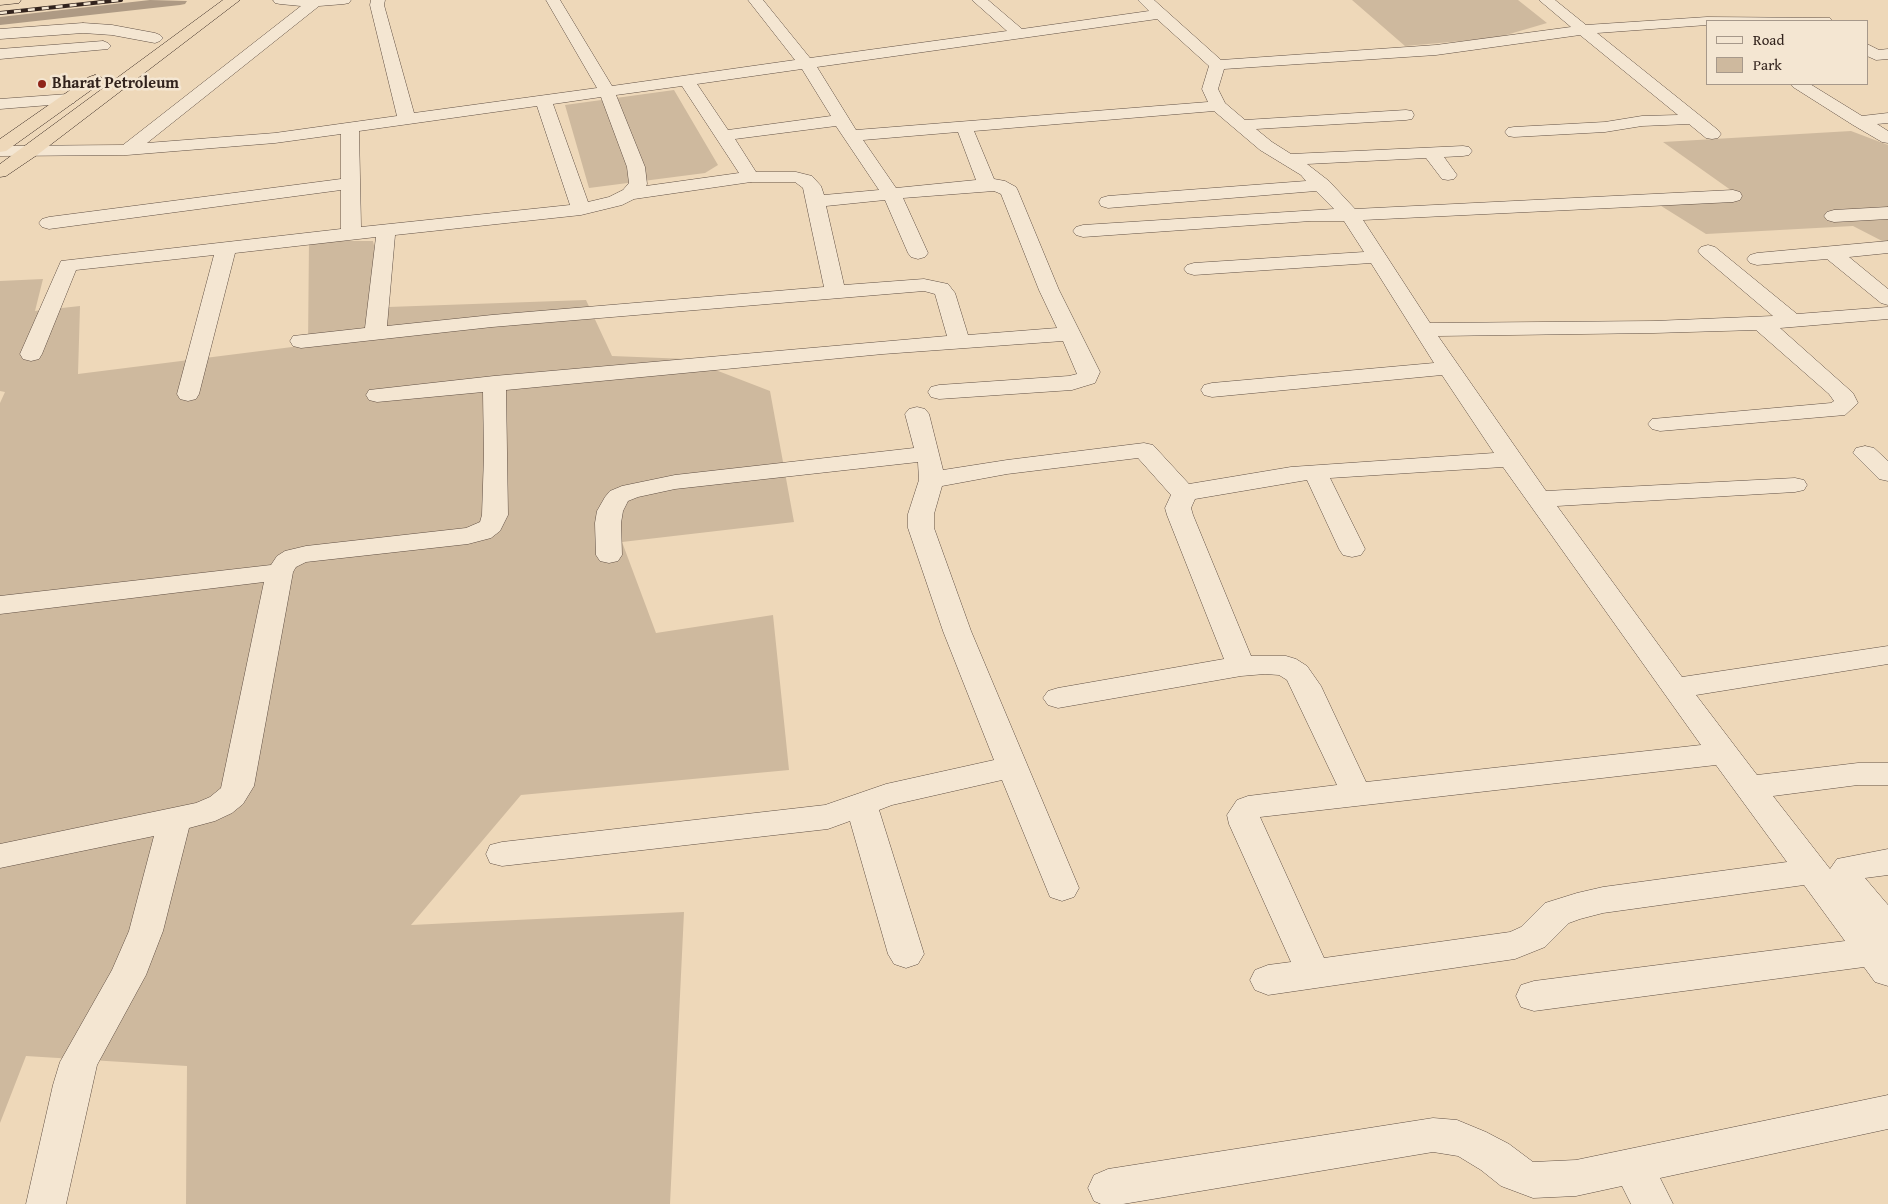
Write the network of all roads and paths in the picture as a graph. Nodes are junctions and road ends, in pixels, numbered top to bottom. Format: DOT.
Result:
graph roads {
  1 [pos="14,0"];
  2 [pos="213,0"];
  3 [pos="233,0"];
  4 [pos="280,0"];
  5 [pos="344,0"];
  6 [pos="378,0"];
  7 [pos="553,0"];
  8 [pos="755,0"];
  9 [pos="979,0"];
  10 [pos="1546,0"];
  11 [pos="0,1"];
  12 [pos="315,2"];
  13 [pos="1153,7"];
  14 [pos="1706,21"];
  15 [pos="1582,30"];
  16 [pos="0,34"];
  17 [pos="1018,34"];
  18 [pos="146,44"];
  19 [pos="1868,49"];
  20 [pos="0,54"];
  21 [pos="1888,54"];
  22 [pos="806,63"];
  23 [pos="1217,64"];
  24 [pos="106,72"];
  25 [pos="687,81"];
  26 [pos="1801,85"];
  27 [pos="607,92"];
  28 [pos="68,99"];
  29 [pos="544,102"];
  30 [pos="0,104"];
  31 [pos="1218,106"];
  32 [pos="1406,115"];
  33 [pos="1888,118"];
  34 [pos="1694,119"];
  35 [pos="407,120"];
  36 [pos="1859,121"];
  37 [pos="1240,125"];
  38 [pos="964,127"];
  39 [pos="350,128"];
  40 [pos="846,128"];
  41 [pos="1514,132"];
  42 [pos="1712,134"];
  43 [pos="722,136"];
  44 [pos="1888,138"];
  45 [pos="0,147"];
  46 [pos="127,150"];
  47 [pos="0,151"];
  48 [pos="31,151"];
  49 [pos="1463,151"];
  50 [pos="1430,154"];
  51 [pos="1289,159"];
  52 [pos="0,172"];
  53 [pos="1448,175"];
  54 [pos="751,177"];
  55 [pos="351,183"];
  56 [pos="987,185"];
  57 [pos="1322,185"];
  58 [pos="630,194"];
  59 [pos="892,195"];
  60 [pos="1733,196"];
  61 [pos="816,201"];
  62 [pos="1108,202"];
  63 [pos="581,209"];
  64 [pos="1888,213"];
  65 [pos="1350,215"];
  66 [pos="1834,216"];
  67 [pos="49,223"];
  68 [pos="1083,230"];
  69 [pos="386,231"];
  70 [pos="351,234"];
  71 [pos="1888,247"];
  72 [pos="226,248"];
  73 [pos="1708,251"];
  74 [pos="1832,252"];
  75 [pos="918,253"];
  76 [pos="1378,257"];
  77 [pos="1757,259"];
  78 [pos="1194,269"];
  79 [pos="835,291"];
  80 [pos="1888,299"];
  81 [pos="1888,313"];
  82 [pos="1790,320"];
  83 [pos="1761,323"];
  84 [pos="1423,330"];
  85 [pos="375,333"];
  86 [pos="1071,334"];
  87 [pos="301,341"];
  88 [pos="959,341"];
  89 [pos="31,354"];
  90 [pos="1448,368"];
  91 [pos="494,383"];
  92 [pos="1212,390"];
  93 [pos="939,392"];
  94 [pos="188,394"];
  95 [pos="377,395"];
  96 [pos="917,414"];
  97 [pos="1660,424"];
  98 [pos="1864,453"];
  99 [pos="1510,459"];
  100 [pos="929,467"];
  101 [pos="1315,472"];
  102 [pos="1888,474"];
  103 [pos="1795,485"];
  104 [pos="1184,494"];
  105 [pos="1538,499"];
  106 [pos="1352,549"];
  107 [pos="609,555"];
  108 [pos="280,572"];
  109 [pos="0,605"];
  110 [pos="1888,655"];
  111 [pos="1241,666"];
  112 [pos="1675,688"];
  113 [pos="1058,698"];
  114 [pos="1724,753"];
  115 [pos="1013,767"];
  116 [pos="1888,774"];
  117 [pos="1750,787"];
  118 [pos="1357,795"];
  119 [pos="862,804"];
  120 [pos="175,820"];
  121 [pos="502,854"];
  122 [pos="0,856"];
  123 [pos="1888,862"];
  124 [pos="1813,871"];
  125 [pos="1062,888"];
  126 [pos="1884,951"];
  127 [pos="906,954"];
  128 [pos="1314,974"];
  129 [pos="1268,980"];
  130 [pos="1534,996"];
  131 [pos="1888,1112"];
  132 [pos="1632,1166"];
  133 [pos="1108,1188"];
  134 [pos="46,1204"];
  135 [pos="1653,1204"];
  1 -- 11 [label="highway"];
  2 -- 18 [label="highway"];
  3 -- 48 [label="highway"];
  4 -- 12 [label="street"];
  5 -- 12 [label="street"];
  6 -- 35 [label="street"];
  7 -- 27 [label="street"];
  8 -- 22 [label="street"];
  9 -- 17 [label="street"];
  10 -- 15 [label="street"];
  12 -- 46 [label="street"];
  13 -- 17 [label="street"];
  13 -- 23 [label="street"];
  14 -- 15 [label="street"];
  15 -- 23 [label="street"];
  15 -- 34 [label="street"];
  16 -- 18 [label="street"];
  17 -- 22 [label="street"];
  18 -- 20 [label="street"];
  19 -- 21 [label="street"];
  22 -- 25 [label="street"];
  22 -- 40 [label="street"];
  23 -- 31 [label="street"];
  24 -- 28 [label="highway"];
  25 -- 27 [label="street"];
  25 -- 43 [label="street"];
  26 -- 36 [label="street"];
  27 -- 29 [label="street"];
  27 -- 58 [label="street"];
  28 -- 30 [label="street"];
  28 -- 45 [label="highway"];
  29 -- 35 [label="street"];
  29 -- 63 [label="street"];
  31 -- 37 [label="street"];
  31 -- 38 [label="street"];
  32 -- 37 [label="street"];
  33 -- 36 [label="street"];
  34 -- 41 [label="street"];
  34 -- 42 [label="street"];
  35 -- 39 [label="street"];
  36 -- 44 [label="street"];
  37 -- 51 [label="street"];
  38 -- 40 [label="street"];
  38 -- 56 [label="street"];
  39 -- 46 [label="street"];
  39 -- 55 [label="street"];
  40 -- 43 [label="street"];
  40 -- 59 [label="street"];
  43 -- 54 [label="street"];
  46 -- 48 [label="street"];
  47 -- 48 [label="street"];
  48 -- 52 [label="highway"];
  49 -- 50 [label="street"];
  50 -- 51 [label="street"];
  50 -- 53 [label="street"];
  51 -- 57 [label="street"];
  54 -- 58 [label="street"];
  54 -- 61 [label="street"];
  55 -- 67 [label="street"];
  55 -- 70 [label="street"];
  56 -- 59 [label="street"];
  56 -- 86 [label="street"];
  57 -- 62 [label="street"];
  57 -- 65 [label="street"];
  58 -- 63 [label="street"];
  59 -- 61 [label="street"];
  59 -- 75 [label="street"];
  60 -- 65 [label="street"];
  61 -- 79 [label="street"];
  63 -- 69 [label="street"];
  64 -- 66 [label="street"];
  65 -- 68 [label="street"];
  65 -- 76 [label="street"];
  69 -- 70 [label="street"];
  69 -- 85 [label="street"];
  70 -- 72 [label="street"];
  71 -- 74 [label="street"];
  72 -- 89 [label="street"];
  72 -- 94 [label="street"];
  73 -- 82 [label="street"];
  74 -- 77 [label="street"];
  74 -- 80 [label="street"];
  76 -- 78 [label="street"];
  76 -- 84 [label="street"];
  79 -- 85 [label="street"];
  79 -- 88 [label="street"];
  81 -- 82 [label="street"];
  82 -- 83 [label="street"];
  83 -- 84 [label="street"];
  83 -- 97 [label="street"];
  84 -- 90 [label="street"];
  85 -- 87 [label="street"];
  86 -- 88 [label="street"];
  86 -- 93 [label="street"];
  88 -- 91 [label="street"];
  90 -- 92 [label="street"];
  90 -- 99 [label="street"];
  91 -- 95 [label="street"];
  91 -- 108 [label="street"];
  96 -- 100 [label="street"];
  98 -- 102 [label="street"];
  99 -- 101 [label="street"];
  99 -- 105 [label="street"];
  100 -- 104 [label="street"];
  100 -- 107 [label="street"];
  100 -- 115 [label="street"];
  101 -- 104 [label="street"];
  101 -- 106 [label="street"];
  103 -- 105 [label="street"];
  104 -- 111 [label="street"];
  105 -- 112 [label="street"];
  108 -- 109 [label="street"];
  108 -- 120 [label="street"];
  110 -- 112 [label="street"];
  111 -- 113 [label="street"];
  111 -- 118 [label="street"];
  112 -- 114 [label="street"];
  114 -- 117 [label="street"];
  114 -- 118 [label="street"];
  115 -- 119 [label="street"];
  115 -- 125 [label="street"];
  116 -- 117 [label="street"];
  117 -- 124 [label="street"];
  118 -- 128 [label="street"];
  119 -- 121 [label="street"];
  119 -- 127 [label="street"];
  120 -- 122 [label="street"];
  120 -- 134 [label="street"];
  123 -- 126 [label="street"];
  124 -- 126 [label="street"];
  124 -- 128 [label="street"];
  126 -- 130 [label="street"];
  128 -- 129 [label="street"];
  131 -- 132 [label="street"];
  132 -- 133 [label="street"];
  132 -- 135 [label="street"];
}
